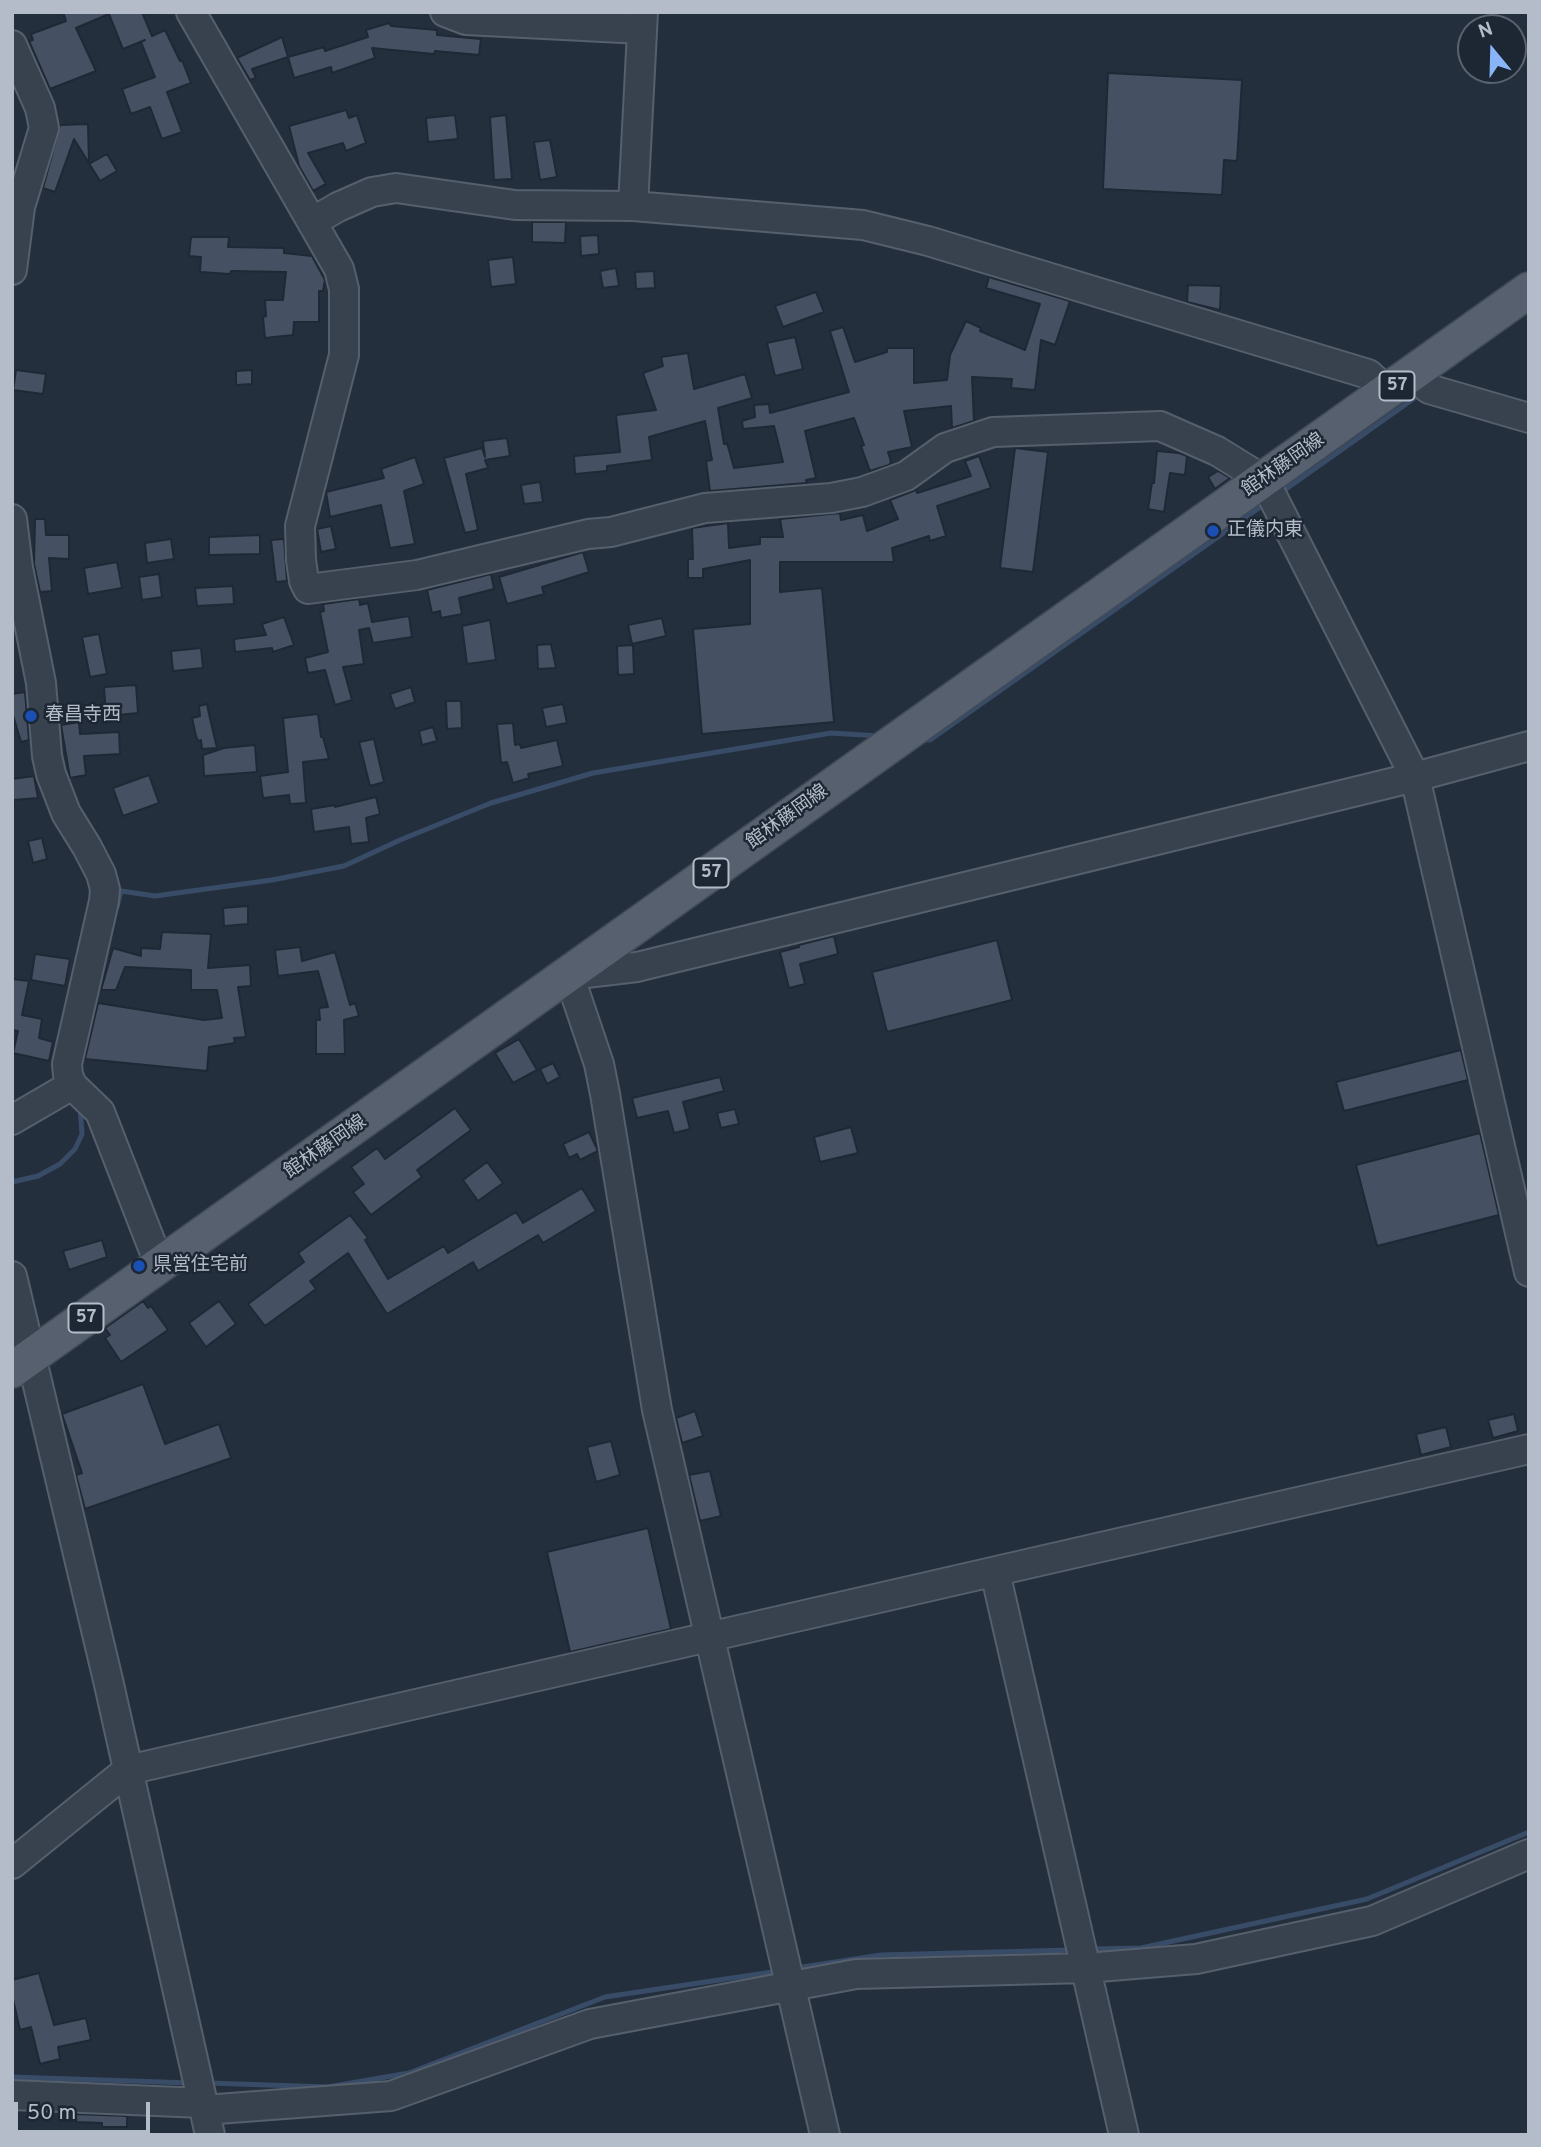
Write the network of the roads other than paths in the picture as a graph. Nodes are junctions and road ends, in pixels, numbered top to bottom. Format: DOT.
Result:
graph roads {
  1 [pos="191,12"];
  2 [pos="445,12"];
  3 [pos="643,21"];
  4 [pos="12,45"];
  5 [pos="633,206"];
  6 [pos="312,222"];
  7 [pos="12,270"];
  8 [pos="1529,290"];
  9 [pos="1400,384"];
  10 [pos="1529,418"];
  11 [pos="1264,480"];
  12 [pos="12,519"];
  13 [pos="1529,746"];
  14 [pos="1415,777"];
  15 [pos="569,975"];
  16 [pos="72,1085"];
  17 [pos="12,1120"];
  18 [pos="160,1266"];
  19 [pos="1529,1272"];
  20 [pos="12,1276"];
  21 [pos="21,1364"];
  22 [pos="1529,1449"];
  23 [pos="995,1572"];
  24 [pos="711,1637"];
  25 [pos="128,1770"];
  26 [pos="1529,1854"];
  27 [pos="12,1864"];
  28 [pos="1086,1968"];
  29 [pos="791,1985"];
  30 [pos="12,2095"];
  31 [pos="204,2122"];
  32 [pos="825,2135"];
  33 [pos="1124,2135"];
  1 -- 6 [label="street"];
  2 -- 3 [label="street"];
  3 -- 5 [label="street"];
  4 -- 7 [label="street"];
  5 -- 6 [label="street"];
  5 -- 9 [label="street"];
  6 -- 11 [label="street"];
  8 -- 9 [label="main road, 館林藤岡線 / 57"];
  9 -- 10 [label="street"];
  9 -- 11 [label="main road, 館林藤岡線 / 57"];
  11 -- 14 [label="street"];
  11 -- 15 [label="main road, 館林藤岡線 / 57"];
  12 -- 16 [label="street"];
  13 -- 14 [label="street"];
  14 -- 15 [label="street"];
  14 -- 19 [label="street"];
  15 -- 18 [label="main road, 館林藤岡線 / 57"];
  15 -- 24 [label="street"];
  16 -- 17 [label="street"];
  16 -- 18 [label="street"];
  18 -- 21 [label="main road, 館林藤岡線 / 57"];
  20 -- 21 [label="street"];
  21 -- 25 [label="street"];
  22 -- 23 [label="street"];
  23 -- 24 [label="street"];
  23 -- 28 [label="street"];
  24 -- 25 [label="street"];
  24 -- 29 [label="street"];
  25 -- 27 [label="street"];
  25 -- 31 [label="street"];
  26 -- 28 [label="street"];
  28 -- 29 [label="street"];
  28 -- 33 [label="street"];
  29 -- 31 [label="street"];
  29 -- 32 [label="street"];
  30 -- 31 [label="street"];
}
